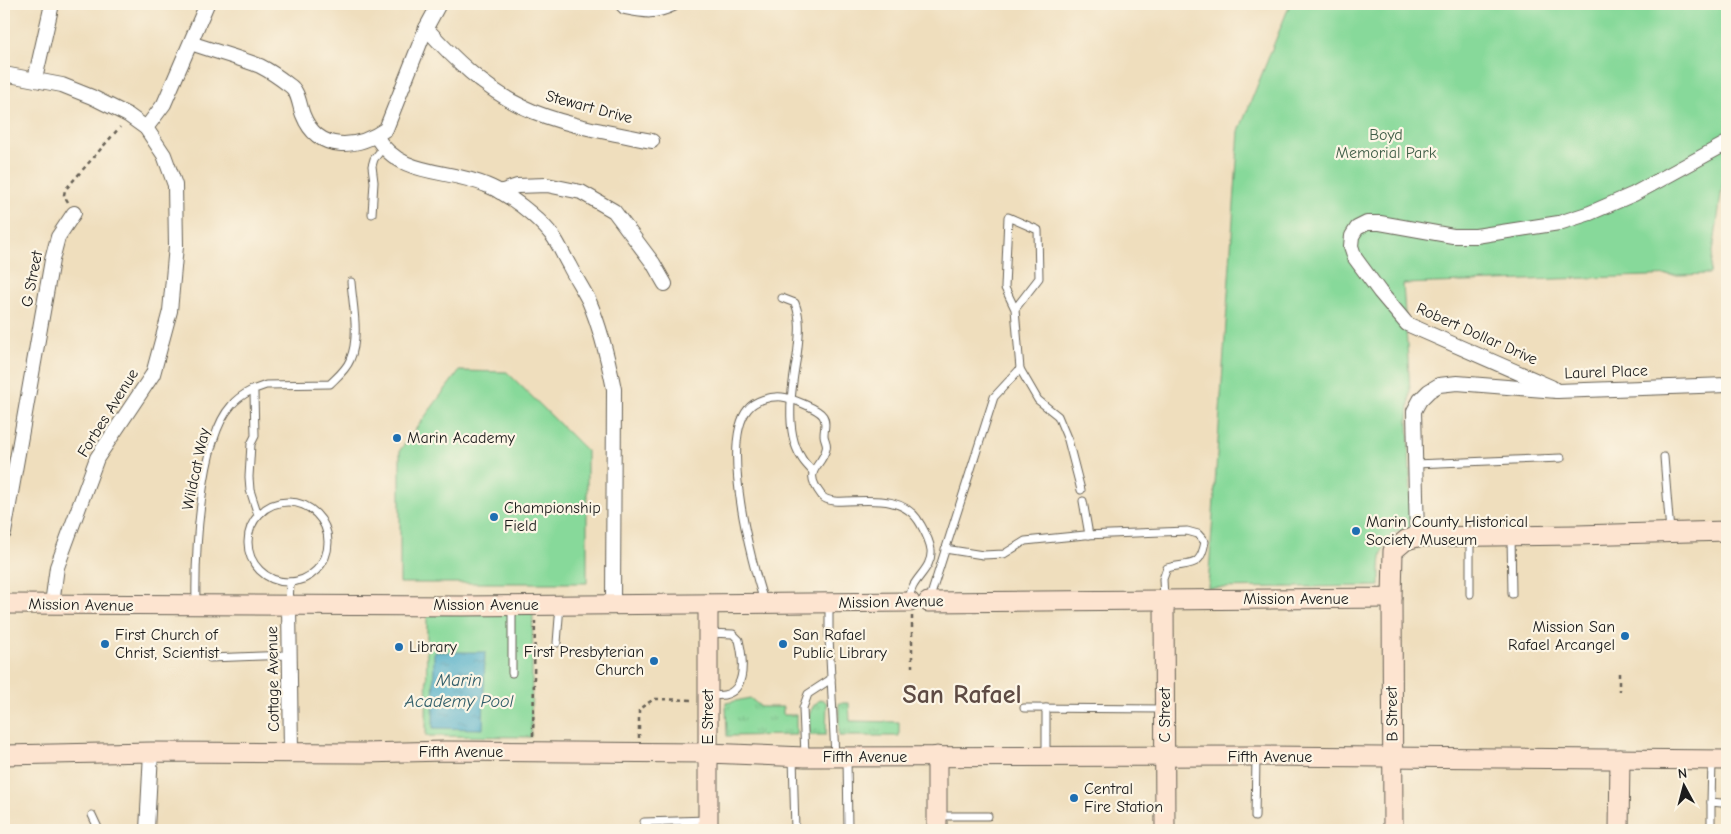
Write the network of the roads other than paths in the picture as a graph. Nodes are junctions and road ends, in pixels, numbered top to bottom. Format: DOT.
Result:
graph roads {
  1 [pos="52,4"];
  2 [pos="206,4"];
  3 [pos="439,4"];
  4 [pos="622,4"];
  5 [pos="673,4"];
  6 [pos="426,28"];
  7 [pos="191,43"];
  8 [pos="4,74"];
  9 [pos="36,79"];
  10 [pos="146,128"];
  11 [pos="652,141"];
  12 [pos="380,142"];
  13 [pos="1727,143"];
  14 [pos="500,192"];
  15 [pos="74,213"];
  16 [pos="372,214"];
  17 [pos="351,282"];
  18 [pos="666,284"];
  19 [pos="782,298"];
  20 [pos="1015,309"];
  21 [pos="1020,369"];
  22 [pos="1727,385"];
  23 [pos="252,390"];
  24 [pos="1558,391"];
  25 [pos="790,400"];
  26 [pos="1664,457"];
  27 [pos="1561,458"];
  28 [pos="1415,464"];
  29 [pos="813,472"];
  30 [pos="1081,490"];
  31 [pos="1083,501"];
  32 [pos="258,515"];
  33 [pos="1727,531"];
  34 [pos="1670,532"];
  35 [pos="4,533"];
  36 [pos="1089,535"];
  37 [pos="1470,536"];
  38 [pos="1511,536"];
  39 [pos="1417,537"];
  40 [pos="945,549"];
  41 [pos="290,582"];
  42 [pos="1470,594"];
  43 [pos="1512,594"];
  44 [pos="1392,598"];
  45 [pos="1164,600"];
  46 [pos="829,603"];
  47 [pos="4,604"];
  48 [pos="52,604"];
  49 [pos="613,604"];
  50 [pos="708,604"];
  51 [pos="765,604"];
  52 [pos="512,605"];
  53 [pos="560,605"];
  54 [pos="196,606"];
  55 [pos="289,606"];
  56 [pos="917,606"];
  57 [pos="708,632"];
  58 [pos="557,643"];
  59 [pos="290,655"];
  60 [pos="210,658"];
  61 [pos="512,673"];
  62 [pos="831,679"];
  63 [pos="708,698"];
  64 [pos="1024,708"];
  65 [pos="1046,708"];
  66 [pos="1165,709"];
  67 [pos="152,752"];
  68 [pos="291,752"];
  69 [pos="708,753"];
  70 [pos="4,755"];
  71 [pos="937,756"];
  72 [pos="1046,756"];
  73 [pos="1165,756"];
  74 [pos="1256,756"];
  75 [pos="799,757"];
  76 [pos="841,757"];
  77 [pos="1393,758"];
  78 [pos="1620,759"];
  79 [pos="1720,760"];
  80 [pos="1711,802"];
  81 [pos="1721,802"];
  82 [pos="92,815"];
  83 [pos="988,816"];
  84 [pos="1255,816"];
  85 [pos="644,822"];
  86 [pos="936,823"];
  87 [pos="708,825"];
  88 [pos="99,830"];
  89 [pos="148,830"];
  90 [pos="795,830"];
  91 [pos="848,830"];
  92 [pos="1166,830"];
  93 [pos="1393,830"];
  94 [pos="1619,830"];
  95 [pos="1711,830"];
  1 -- 9 [label="street"];
  2 -- 7 [label="street"];
  3 -- 6 [label="street"];
  4 -- 5 [label="street"];
  6 -- 11 [label="street, Stewart Drive"];
  6 -- 12 [label="street"];
  7 -- 10 [label="street"];
  7 -- 12 [label="street"];
  8 -- 9 [label="street, Forbes Avenue"];
  9 -- 10 [label="street, Forbes Avenue"];
  10 -- 48 [label="street, Forbes Avenue"];
  12 -- 14 [label="street"];
  12 -- 16 [label="lane"];
  13 -- 24 [label="street, Robert Dollar Drive"];
  14 -- 18 [label="street"];
  14 -- 49 [label="street"];
  15 -- 35 [label="street, G Street"];
  17 -- 23 [label="lane"];
  19 -- 25 [label="lane"];
  20 -- 20 [label="lane"];
  20 -- 21 [label="lane"];
  21 -- 30 [label="lane"];
  21 -- 40 [label="lane"];
  22 -- 24 [label="street, Laurel Place"];
  23 -- 32 [label="lane"];
  23 -- 54 [label="lane, Wildcat Way"];
  24 -- 28 [label="street, Laurel Place"];
  25 -- 29 [label="lane"];
  25 -- 29 [label="lane"];
  25 -- 51 [label="lane"];
  26 -- 34 [label="lane"];
  27 -- 28 [label="lane"];
  28 -- 39 [label="street, Laurel Place"];
  29 -- 56 [label="lane"];
  31 -- 36 [label="lane"];
  32 -- 41 [label="lane"];
  32 -- 41 [label="lane"];
  33 -- 34 [label="street"];
  34 -- 38 [label="street"];
  36 -- 40 [label="lane"];
  36 -- 45 [label="lane"];
  37 -- 38 [label="street"];
  37 -- 39 [label="street"];
  37 -- 42 [label="lane"];
  38 -- 43 [label="lane"];
  39 -- 44 [label="street"];
  40 -- 56 [label="lane"];
  41 -- 55 [label="lane"];
  44 -- 45 [label="street, Mission Avenue"];
  44 -- 77 [label="street, B Street"];
  45 -- 56 [label="street, Mission Avenue"];
  45 -- 66 [label="street, C Street"];
  46 -- 51 [label="street, Mission Avenue"];
  46 -- 56 [label="street, Mission Avenue"];
  46 -- 62 [label="lane"];
  47 -- 48 [label="street, Mission Avenue"];
  48 -- 54 [label="street, Mission Avenue"];
  49 -- 50 [label="street, Mission Avenue"];
  49 -- 53 [label="street, Mission Avenue"];
  50 -- 51 [label="street, Mission Avenue"];
  50 -- 57 [label="street, E Street"];
  52 -- 53 [label="street, Mission Avenue"];
  52 -- 55 [label="street, Mission Avenue"];
  52 -- 61 [label="lane"];
  53 -- 58 [label="lane"];
  54 -- 55 [label="street, Mission Avenue"];
  55 -- 59 [label="street, Cottage Avenue"];
  57 -- 63 [label="street, E Street"];
  57 -- 63 [label="lane"];
  59 -- 60 [label="lane"];
  59 -- 68 [label="street, Cottage Avenue"];
  62 -- 75 [label="lane"];
  62 -- 76 [label="lane"];
  63 -- 69 [label="street, E Street"];
  64 -- 65 [label="lane"];
  65 -- 66 [label="lane"];
  65 -- 72 [label="lane"];
  66 -- 73 [label="street, C Street"];
  67 -- 68 [label="street, Fifth Avenue"];
  67 -- 70 [label="street, Fifth Avenue"];
  67 -- 89 [label="street"];
  68 -- 69 [label="street, Fifth Avenue"];
  69 -- 75 [label="street, Fifth Avenue"];
  69 -- 87 [label="street, E Street"];
  71 -- 72 [label="street, Fifth Avenue"];
  71 -- 76 [label="street, Fifth Avenue"];
  71 -- 86 [label="street"];
  72 -- 73 [label="street, Fifth Avenue"];
  73 -- 74 [label="street, Fifth Avenue"];
  73 -- 92 [label="street, C Street"];
  74 -- 77 [label="street, Fifth Avenue"];
  74 -- 84 [label="lane"];
  75 -- 76 [label="street, Fifth Avenue"];
  75 -- 90 [label="lane"];
  76 -- 91 [label="lane"];
  77 -- 78 [label="street, Fifth Avenue"];
  77 -- 93 [label="street, B Street"];
  78 -- 79 [label="street, Fifth Avenue"];
  78 -- 94 [label="street"];
  79 -- 80 [label="lane"];
  80 -- 81 [label="lane"];
  80 -- 95 [label="lane"];
  82 -- 88 [label="lane"];
  83 -- 86 [label="lane"];
  85 -- 87 [label="lane"];
}
